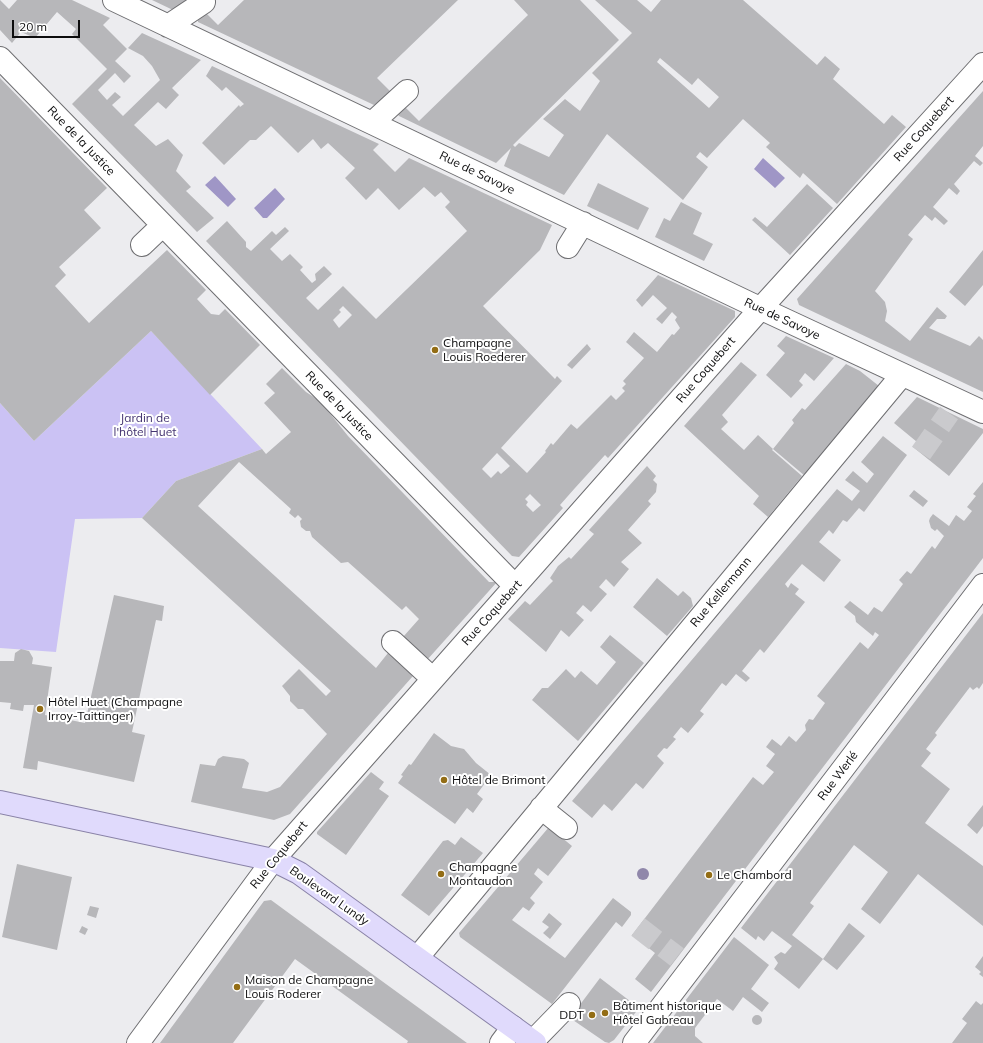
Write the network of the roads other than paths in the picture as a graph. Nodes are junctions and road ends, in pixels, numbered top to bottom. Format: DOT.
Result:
graph roads {
  1 [pos="114,0"];
  2 [pos="204,2"];
  3 [pos="168,26"];
  4 [pos="0,58"];
  5 [pos="983,64"];
  6 [pos="407,91"];
  7 [pos="372,123"];
  8 [pos="582,223"];
  9 [pos="163,225"];
  10 [pos="142,245"];
  11 [pos="568,247"];
  12 [pos="761,308"];
  13 [pos="902,375"];
  14 [pos="983,412"];
  15 [pos="983,585"];
  16 [pos="515,586"];
  17 [pos="393,642"];
  18 [pos="433,679"];
  19 [pos="0,802"];
  20 [pos="541,808"];
  21 [pos="566,828"];
  22 [pos="273,860"];
  23 [pos="417,958"];
  24 [pos="568,1004"];
  25 [pos="507,1035"];
  26 [pos="534,1042"];
  27 [pos="138,1043"];
  28 [pos="634,1043"];
  1 -- 3 [label="street, Rue de Savoye"];
  2 -- 3 [label="street"];
  3 -- 7 [label="street, Rue de Savoye"];
  4 -- 9 [label="street, Rue de la Justice"];
  5 -- 12 [label="street, Rue Coquebert"];
  6 -- 7 [label="street"];
  7 -- 8 [label="street, Rue de Savoye"];
  8 -- 11 [label="street"];
  8 -- 12 [label="street, Rue de Savoye"];
  9 -- 10 [label="street"];
  9 -- 16 [label="street, Rue de la Justice"];
  12 -- 13 [label="street, Rue de Savoye"];
  12 -- 16 [label="street, Rue Coquebert"];
  13 -- 14 [label="street, Rue de Savoye"];
  13 -- 20 [label="street, Rue Kellermann"];
  15 -- 28 [label="street, Rue Werlé"];
  16 -- 18 [label="street, Rue Coquebert"];
  17 -- 18 [label="street"];
  18 -- 22 [label="street, Rue Coquebert"];
  19 -- 22 [label="main road, Boulevard Lundy"];
  20 -- 21 [label="street"];
  20 -- 23 [label="street, Rue Kellermann"];
  22 -- 23 [label="main road, Boulevard Lundy"];
  22 -- 27 [label="street, Rue Coquebert"];
  23 -- 25 [label="main road, Boulevard Lundy"];
  24 -- 26 [label="street, Boulevard Lundy"];
  25 -- 26 [label="main road, Boulevard Lundy"];
}
